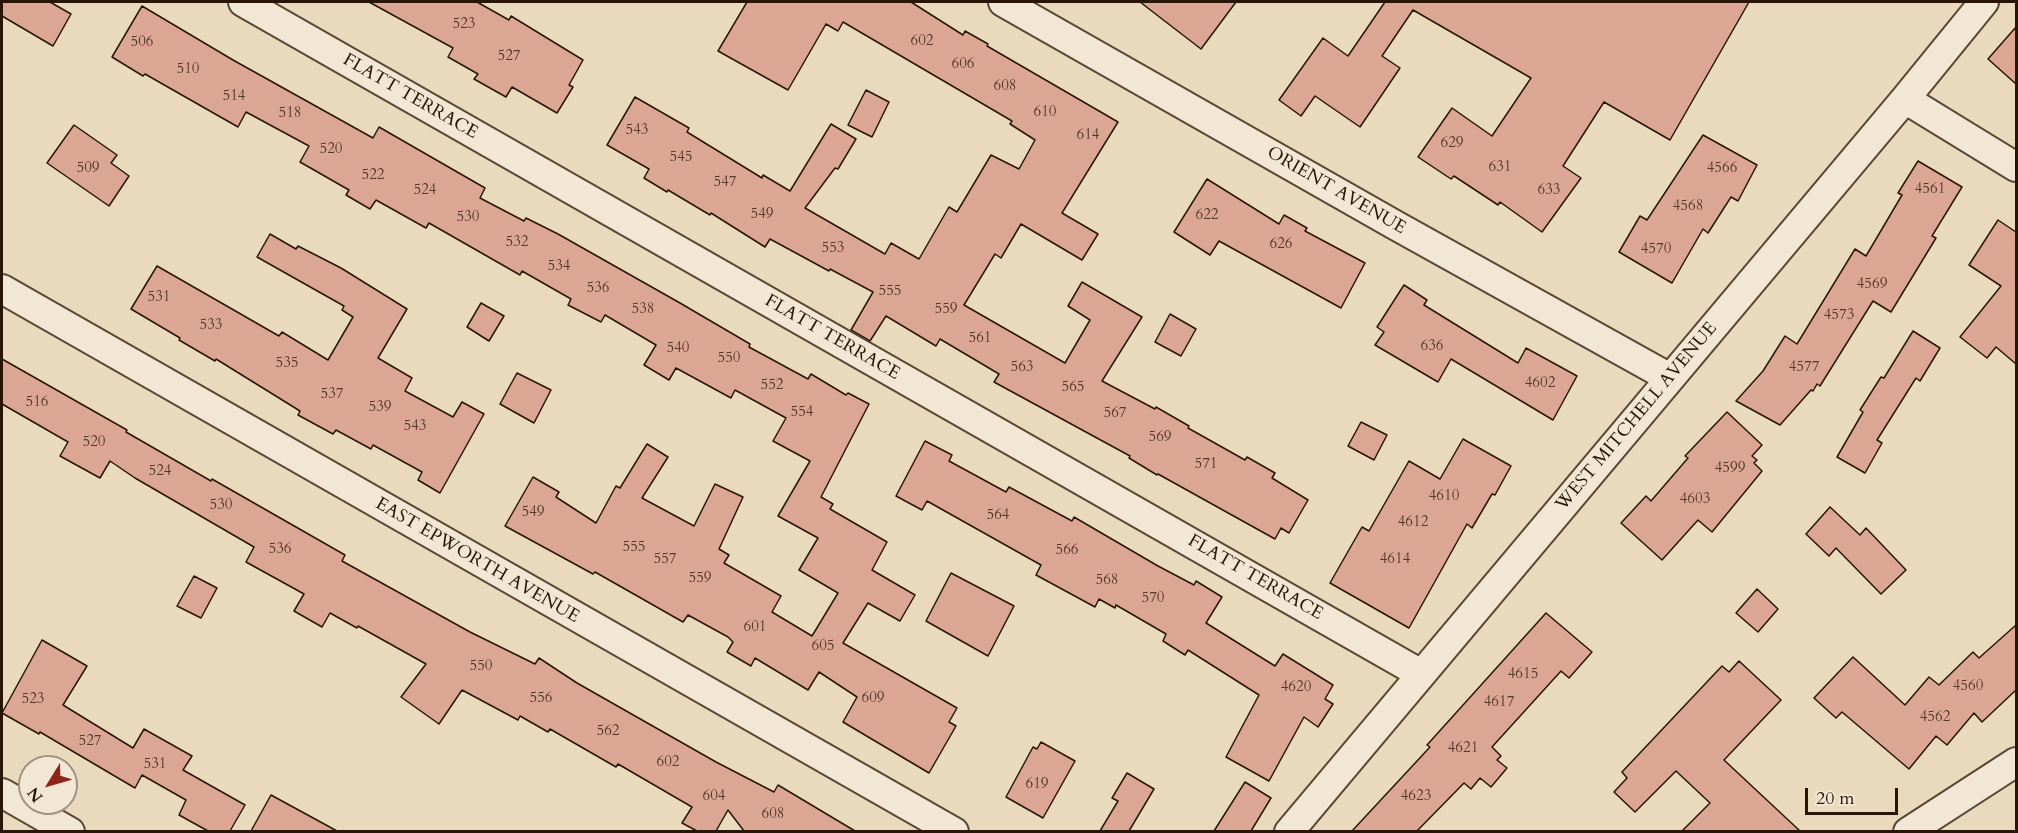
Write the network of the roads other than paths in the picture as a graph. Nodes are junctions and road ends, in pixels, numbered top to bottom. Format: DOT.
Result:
graph roads {
  1 [pos="243,2"];
  2 [pos="1003,2"];
  3 [pos="1984,2"];
  4 [pos="1905,99"];
  5 [pos="2016,167"];
  6 [pos="2,289"];
  7 [pos="1670,378"];
  8 [pos="1421,674"];
  9 [pos="2016,762"];
  10 [pos="2,793"];
  11 [pos="70,831"];
  12 [pos="954,831"];
  13 [pos="1289,831"];
  14 [pos="1908,831"];
  1 -- 8 [label="street, FLATT TERRACE"];
  2 -- 7 [label="street, ORIENT AVENUE"];
  3 -- 4 [label="street, WEST MITCHELL AVENUE"];
  4 -- 5 [label="street"];
  4 -- 7 [label="street, WEST MITCHELL AVENUE"];
  6 -- 12 [label="street, EAST EPWORTH AVENUE"];
  7 -- 8 [label="street, WEST MITCHELL AVENUE"];
  8 -- 13 [label="street, WEST MITCHELL AVENUE"];
  9 -- 14 [label="street"];
  10 -- 11 [label="street"];
}
